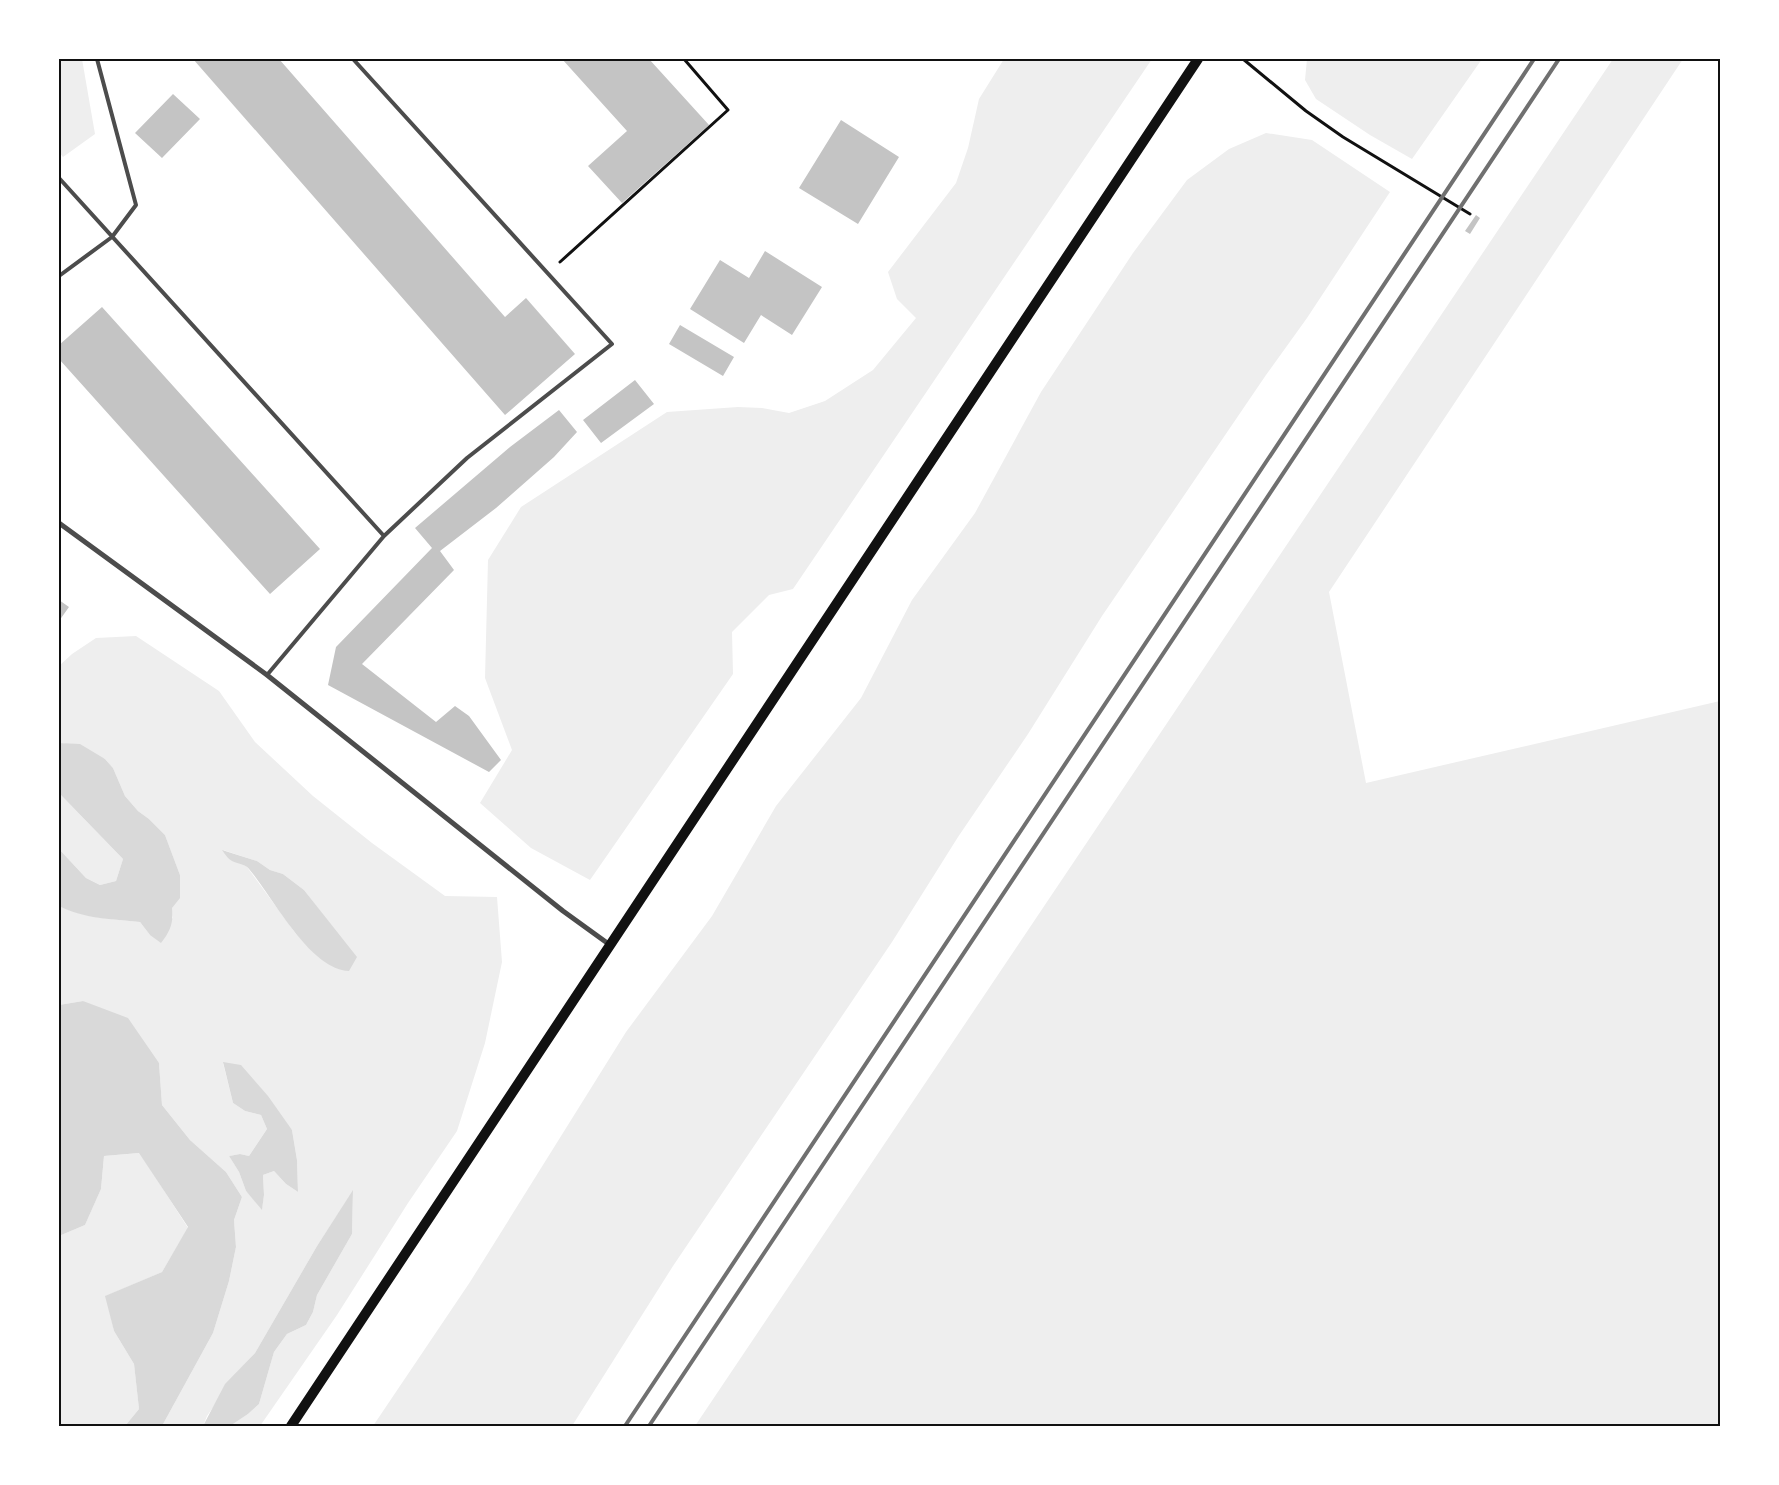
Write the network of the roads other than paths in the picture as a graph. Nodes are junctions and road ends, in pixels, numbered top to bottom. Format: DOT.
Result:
graph roads {
  1 [pos="97,59"];
  2 [pos="353,59"];
  3 [pos="1198,59"];
  4 [pos="59,178"];
  5 [pos="112,237"];
  6 [pos="59,276"];
  7 [pos="59,523"];
  8 [pos="384,536"];
  9 [pos="268,675"];
  10 [pos="611,945"];
  11 [pos="290,1426"];
  1 -- 5 [label="lane"];
  2 -- 8 [label="lane"];
  3 -- 10 [label="main road"];
  4 -- 5 [label="lane"];
  5 -- 6 [label="lane"];
  5 -- 8 [label="lane"];
  7 -- 9 [label="street"];
  8 -- 9 [label="lane"];
  9 -- 10 [label="street"];
  10 -- 11 [label="main road"];
}
